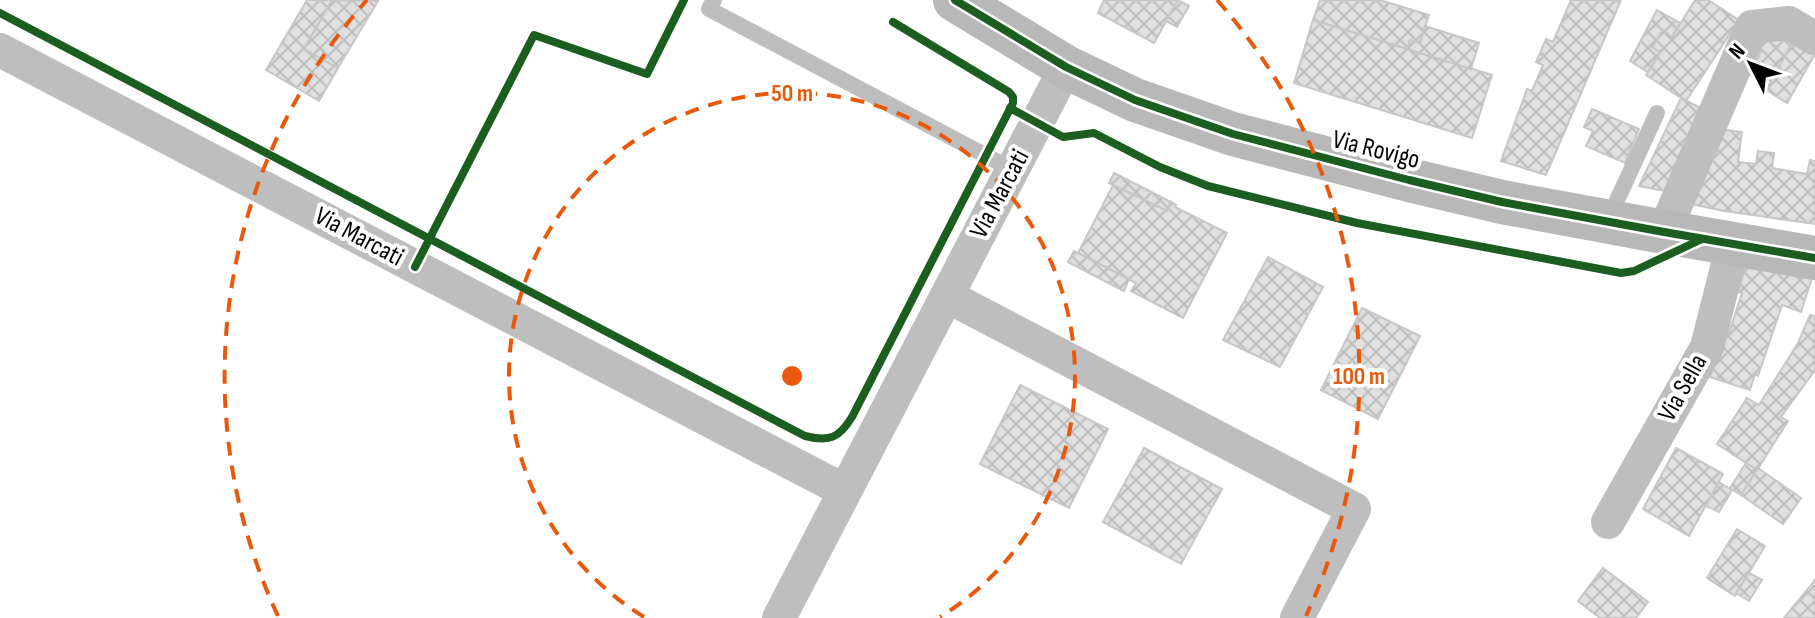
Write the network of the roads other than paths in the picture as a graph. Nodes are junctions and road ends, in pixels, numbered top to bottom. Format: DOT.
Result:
graph roads {
  1 [pos="714,0"];
  2 [pos="955,0"];
  3 [pos="1814,38"];
  4 [pos="0,50"];
  5 [pos="1066,67"];
  6 [pos="1657,113"];
  7 [pos="1013,170"];
  8 [pos="1607,222"];
  9 [pos="1664,232"];
  10 [pos="1733,244"];
  11 [pos="1815,258"];
  12 [pos="947,296"];
  13 [pos="845,491"];
  14 [pos="1608,522"];
  15 [pos="779,618"];
  16 [pos="1297,618"];
  1 -- 7 [label="lane"];
  2 -- 5 [label="main road, Via Rovigo"];
  3 -- 9 [label="street"];
  4 -- 13 [label="street, Via Marcati"];
  5 -- 7 [label="street, Via Marcati"];
  5 -- 8 [label="main road, Via Rovigo"];
  6 -- 8 [label="lane"];
  7 -- 12 [label="street, Via Marcati"];
  8 -- 9 [label="main road, Via Rovigo"];
  9 -- 10 [label="main road, Via Rovigo"];
  10 -- 11 [label="main road, Via Rovigo"];
  10 -- 14 [label="street, Via Sella"];
  12 -- 13 [label="street, Via Marcati"];
  12 -- 16 [label="street"];
  13 -- 15 [label="street, Via Marcati"];
}
